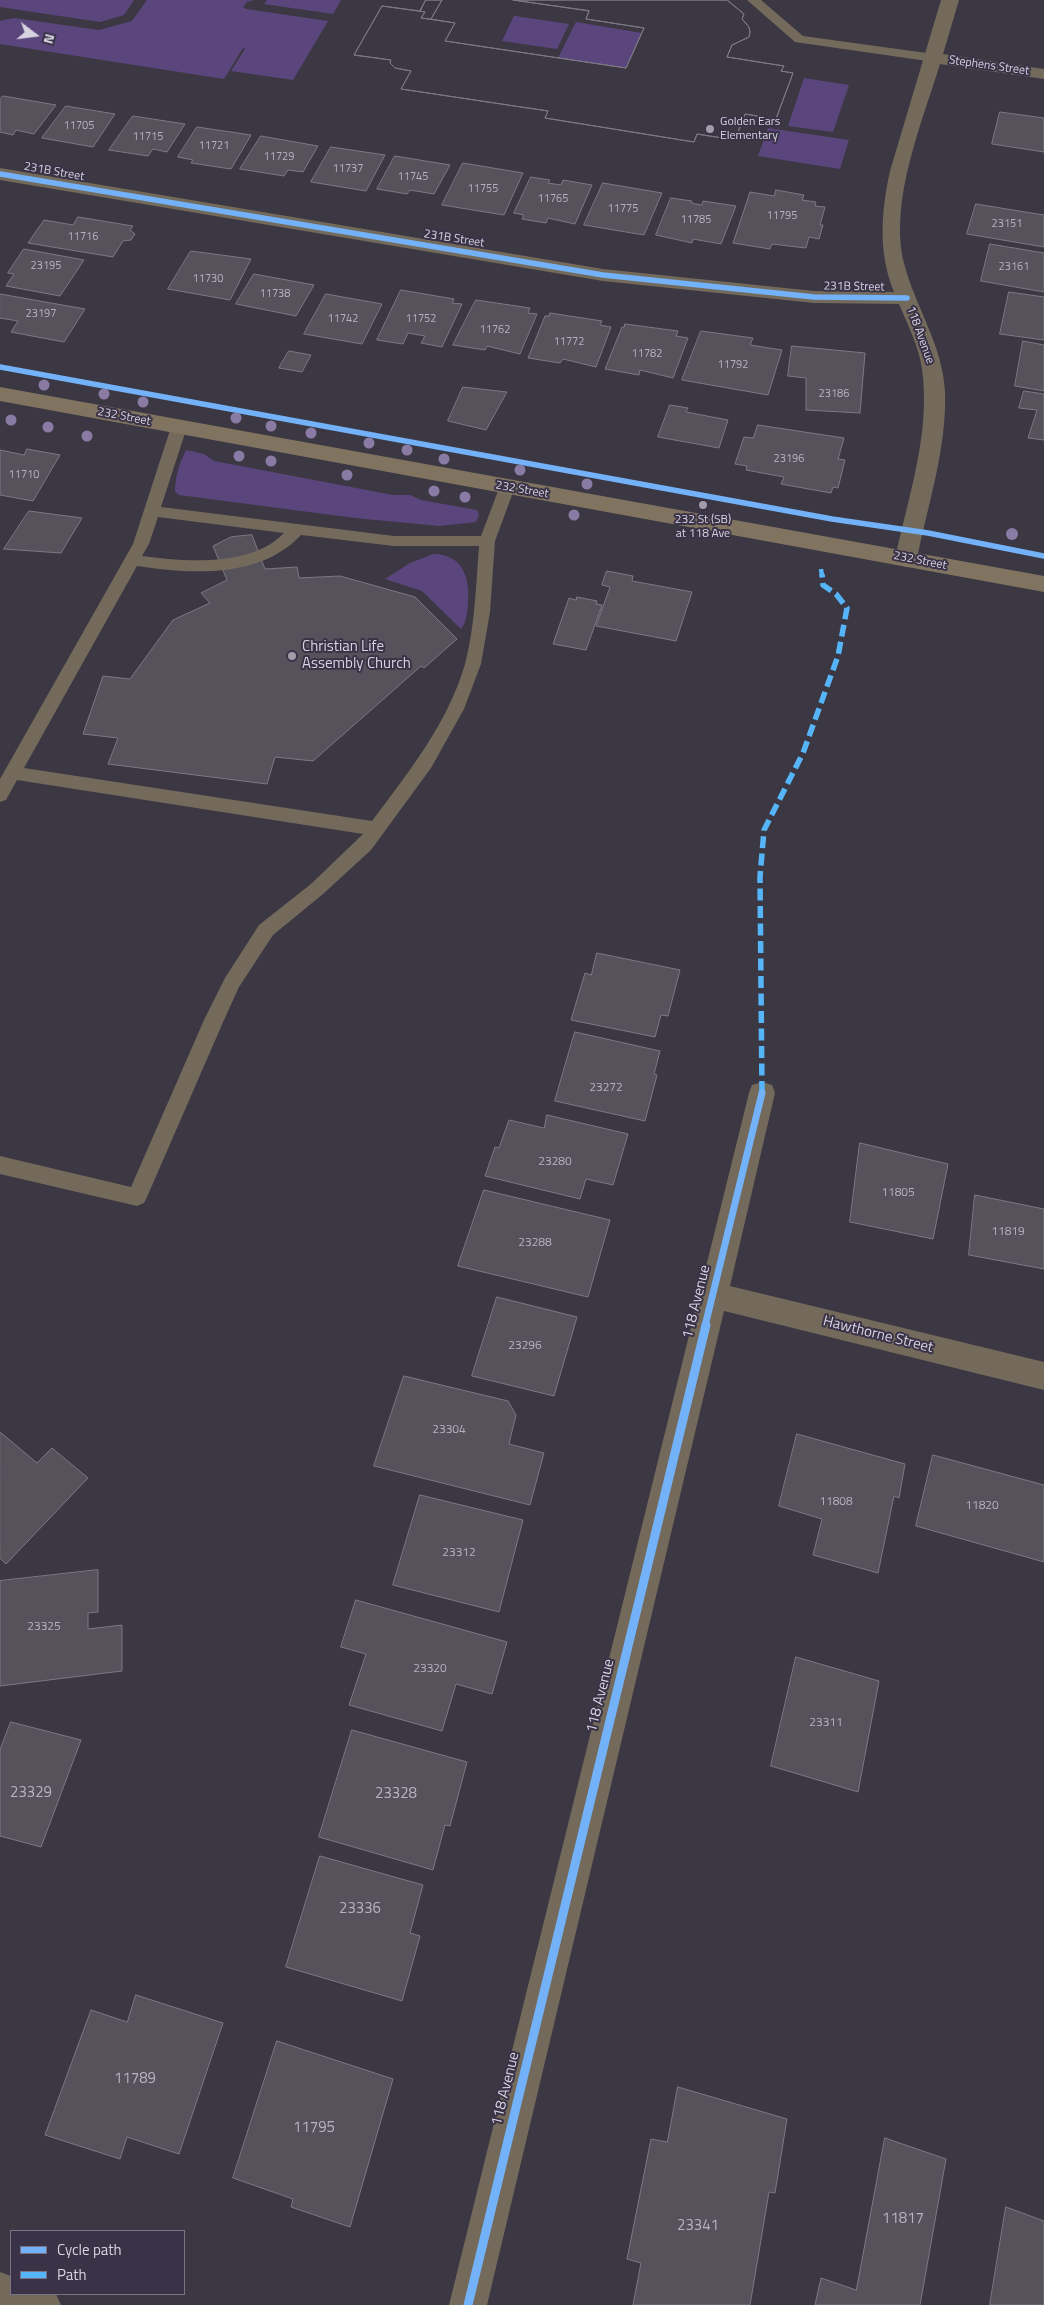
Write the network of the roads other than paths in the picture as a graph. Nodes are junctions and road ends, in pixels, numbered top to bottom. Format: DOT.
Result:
graph roads {
  1 [pos="753,0"];
  2 [pos="950,0"];
  3 [pos="934,58"];
  4 [pos="1044,74"];
  5 [pos="0,175"];
  6 [pos="907,298"];
  7 [pos="0,394"];
  8 [pos="179,427"];
  9 [pos="507,487"];
  10 [pos="154,511"];
  11 [pos="298,528"];
  12 [pos="487,541"];
  13 [pos="906,559"];
  14 [pos="131,560"];
  15 [pos="1044,584"];
  16 [pos="13,773"];
  17 [pos="0,795"];
  18 [pos="377,829"];
  19 [pos="762,1093"];
  20 [pos="0,1165"];
  21 [pos="713,1295"];
  22 [pos="1044,1376"];
  23 [pos="12,2295"];
  24 [pos="42,2305"];
  25 [pos="468,2305"];
  1 -- 3 [label="lane"];
  2 -- 3 [label="street, 118 Avenue"];
  3 -- 4 [label="street, Stephens Street"];
  3 -- 6 [label="street, 118 Avenue"];
  5 -- 6 [label="street, 231B Street"];
  6 -- 13 [label="street, 118 Avenue"];
  7 -- 8 [label="main road, 232 Street"];
  8 -- 9 [label="main road, 232 Street"];
  8 -- 10 [label="lane"];
  9 -- 12 [label="lane"];
  9 -- 13 [label="main road, 232 Street"];
  10 -- 11 [label="lane"];
  10 -- 14 [label="lane"];
  11 -- 12 [label="lane"];
  11 -- 14 [label="lane"];
  12 -- 18 [label="lane"];
  13 -- 15 [label="main road, 232 Street"];
  14 -- 16 [label="lane"];
  16 -- 17 [label="lane"];
  16 -- 18 [label="lane"];
  18 -- 20 [label="lane"];
  19 -- 21 [label="street, 118 Avenue"];
  21 -- 22 [label="street, Hawthorne Street"];
  21 -- 25 [label="street, 118 Avenue"];
  23 -- 24 [label="street"];
}
